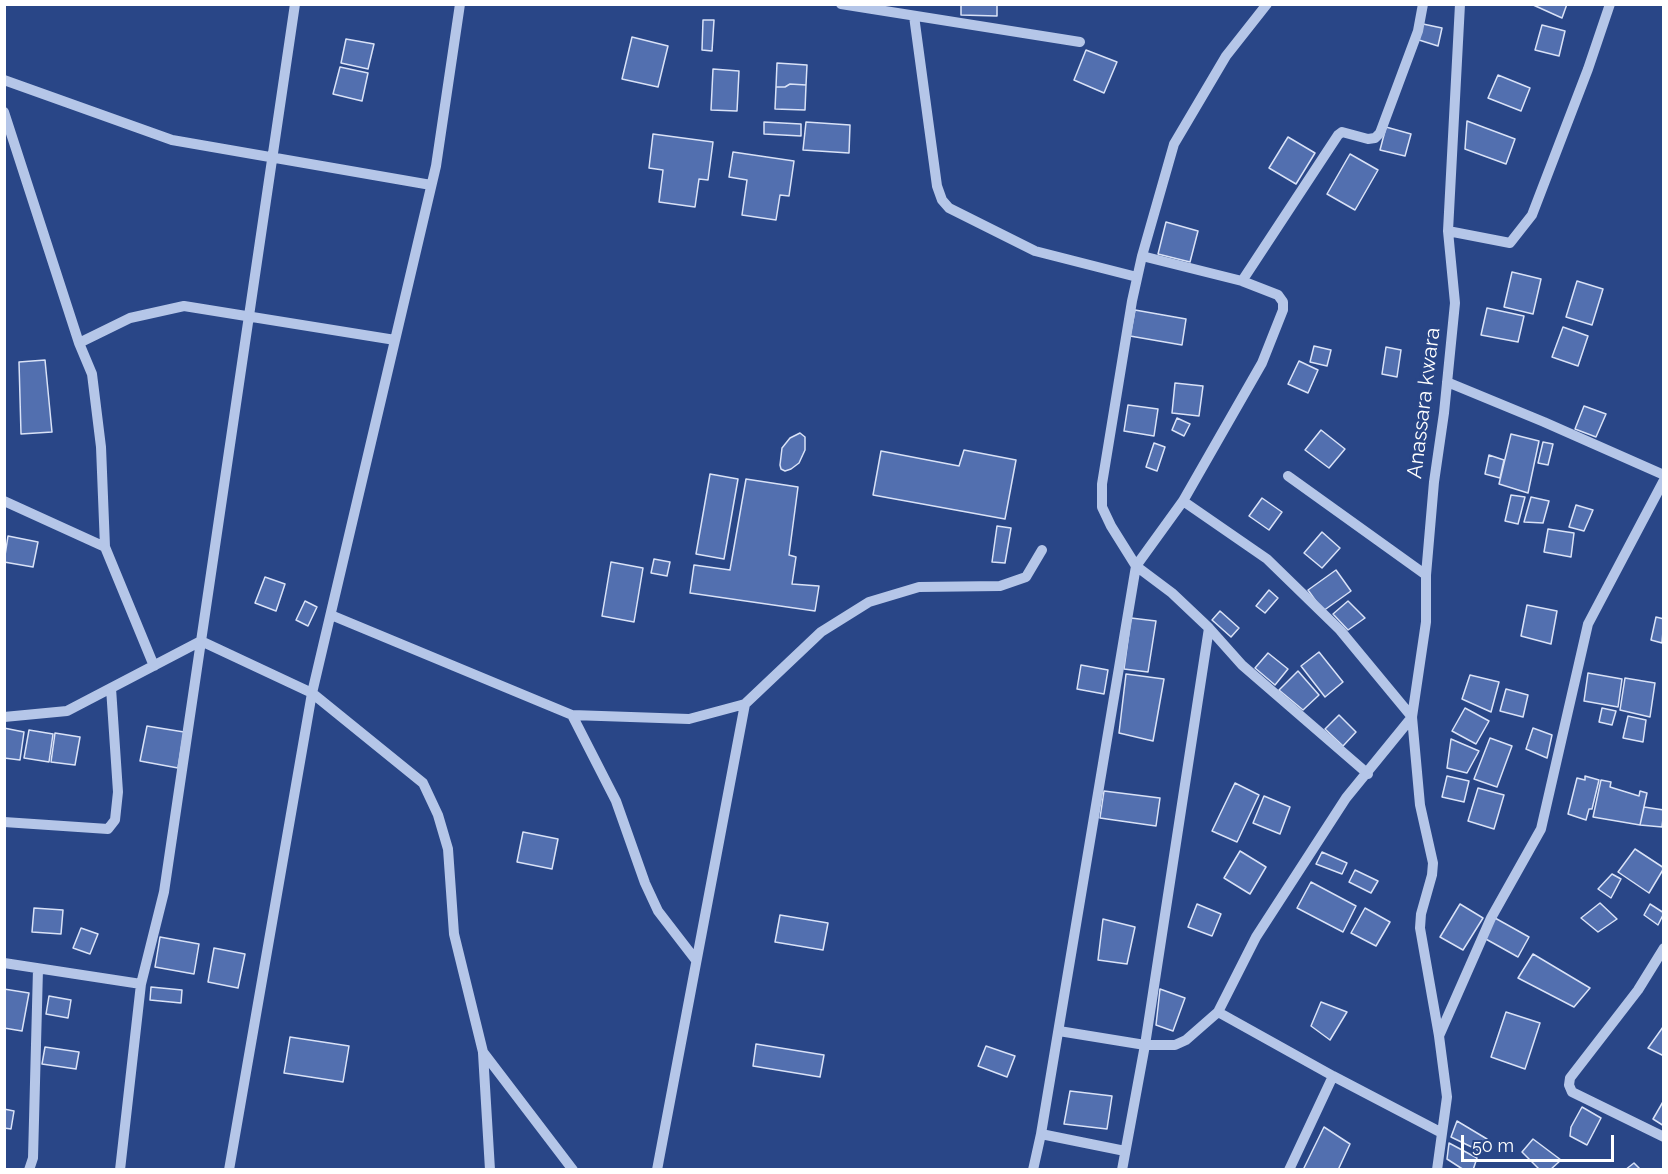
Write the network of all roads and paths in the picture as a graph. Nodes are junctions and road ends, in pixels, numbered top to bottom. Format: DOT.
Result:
graph roads {
  1 [pos="295,4"];
  2 [pos="460,4"];
  3 [pos="841,4"];
  4 [pos="1267,4"];
  5 [pos="1423,4"];
  6 [pos="1460,4"];
  7 [pos="1610,4"];
  8 [pos="914,16"];
  9 [pos="1080,42"];
  10 [pos="4,80"];
  11 [pos="4,112"];
  12 [pos="273,158"];
  13 [pos="431,185"];
  14 [pos="1448,231"];
  15 [pos="1142,256"];
  16 [pos="1137,277"];
  17 [pos="1242,281"];
  18 [pos="249,317"];
  19 [pos="395,340"];
  20 [pos="79,343"];
  21 [pos="1447,382"];
  22 [pos="1664,475"];
  23 [pos="1288,476"];
  24 [pos="1664,480"];
  25 [pos="4,501"];
  26 [pos="1183,501"];
  27 [pos="105,547"];
  28 [pos="1042,550"];
  29 [pos="1136,566"];
  30 [pos="1426,575"];
  31 [pos="331,615"];
  32 [pos="1209,628"];
  33 [pos="201,641"];
  34 [pos="154,666"];
  35 [pos="111,688"];
  36 [pos="312,693"];
  37 [pos="746,704"];
  38 [pos="572,715"];
  39 [pos="4,717"];
  40 [pos="1412,717"];
  41 [pos="1368,774"];
  42 [pos="4,822"];
  43 [pos="1664,948"];
  44 [pos="695,959"];
  45 [pos="4,963"];
  46 [pos="38,969"];
  47 [pos="141,984"];
  48 [pos="1218,1012"];
  49 [pos="1059,1031"];
  50 [pos="1439,1036"];
  51 [pos="1145,1045"];
  52 [pos="483,1052"];
  53 [pos="1333,1076"];
  54 [pos="1442,1133"];
  55 [pos="1041,1134"];
  56 [pos="1664,1137"];
  57 [pos="1125,1151"];
  58 [pos="29,1170"];
  59 [pos="120,1170"];
  60 [pos="229,1170"];
  61 [pos="490,1170"];
  62 [pos="573,1170"];
  63 [pos="657,1170"];
  64 [pos="1033,1170"];
  65 [pos="1122,1170"];
  66 [pos="1289,1170"];
  67 [pos="1437,1170"];
  1 -- 12 [label="street"];
  2 -- 13 [label="street"];
  3 -- 8 [label="street"];
  4 -- 15 [label="street"];
  5 -- 17 [label="street"];
  6 -- 14 [label="street, Anassara kwara"];
  7 -- 14 [label="street"];
  8 -- 9 [label="street"];
  8 -- 16 [label="street"];
  10 -- 12 [label="street"];
  11 -- 20 [label="street"];
  12 -- 13 [label="street"];
  12 -- 18 [label="street"];
  13 -- 19 [label="street"];
  14 -- 21 [label="street, Anassara kwara"];
  15 -- 16 [label="street"];
  15 -- 17 [label="street"];
  16 -- 29 [label="street"];
  17 -- 26 [label="street"];
  18 -- 19 [label="street"];
  18 -- 20 [label="street"];
  18 -- 33 [label="street"];
  19 -- 31 [label="street"];
  20 -- 27 [label="street"];
  21 -- 22 [label="street"];
  21 -- 30 [label="street, Anassara kwara"];
  23 -- 30 [label="street"];
  24 -- 50 [label="street"];
  25 -- 27 [label="street"];
  26 -- 29 [label="street"];
  26 -- 40 [label="street"];
  27 -- 34 [label="street"];
  28 -- 37 [label="street"];
  29 -- 32 [label="street"];
  29 -- 49 [label="street"];
  30 -- 40 [label="street, Anassara kwara"];
  31 -- 36 [label="street"];
  31 -- 38 [label="street"];
  32 -- 41 [label="street"];
  32 -- 51 [label="street"];
  33 -- 34 [label="street"];
  33 -- 36 [label="street"];
  33 -- 47 [label="street"];
  34 -- 35 [label="street"];
  35 -- 39 [label="street"];
  35 -- 42 [label="street"];
  36 -- 52 [label="street"];
  36 -- 60 [label="street"];
  37 -- 38 [label="street"];
  37 -- 44 [label="street"];
  38 -- 44 [label="street"];
  40 -- 41 [label="street"];
  40 -- 50 [label="street, Anassara kwara"];
  41 -- 48 [label="street"];
  43 -- 56 [label="street"];
  44 -- 63 [label="street"];
  45 -- 46 [label="street"];
  46 -- 47 [label="street"];
  46 -- 58 [label="street"];
  47 -- 59 [label="street"];
  48 -- 51 [label="street"];
  48 -- 53 [label="street"];
  49 -- 51 [label="street"];
  49 -- 55 [label="street"];
  50 -- 54 [label="street, Anassara kwara"];
  51 -- 57 [label="street"];
  52 -- 61 [label="street"];
  52 -- 62 [label="street"];
  53 -- 54 [label="street"];
  53 -- 66 [label="street"];
  54 -- 67 [label="street, Anassara kwara"];
  55 -- 57 [label="street"];
  55 -- 64 [label="street"];
  57 -- 65 [label="street"];
}
